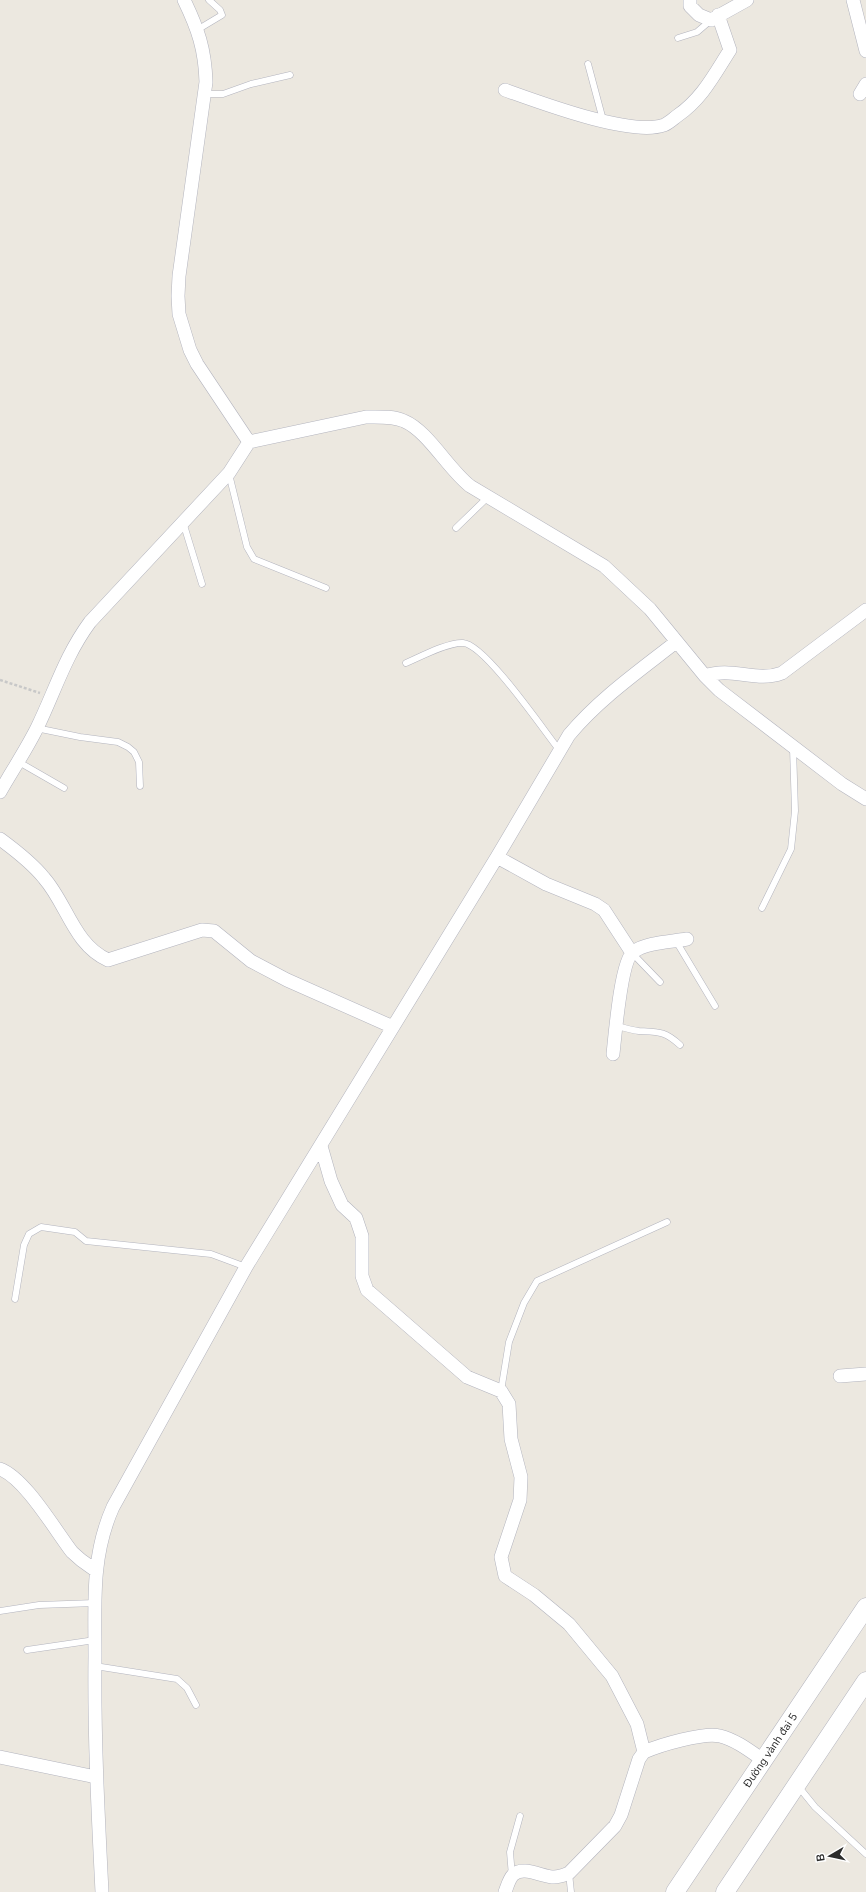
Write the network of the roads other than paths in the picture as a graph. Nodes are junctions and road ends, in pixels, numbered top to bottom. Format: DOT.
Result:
graph roads {
  1 [pos="184,0"];
  2 [pos="209,0"];
  3 [pos="690,0"];
  4 [pos="748,0"];
  5 [pos="853,0"];
  6 [pos="715,18"];
  7 [pos="197,30"];
  8 [pos="678,38"];
  9 [pos="866,51"];
  10 [pos="588,64"];
  11 [pos="290,75"];
  12 [pos="505,90"];
  13 [pos="204,94"];
  14 [pos="603,120"];
  15 [pos="249,442"];
  16 [pos="228,473"];
  17 [pos="488,497"];
  18 [pos="183,522"];
  19 [pos="456,528"];
  20 [pos="202,584"];
  21 [pos="326,588"];
  22 [pos="866,610"];
  23 [pos="676,642"];
  24 [pos="406,663"];
  25 [pos="705,676"];
  26 [pos="36,728"];
  27 [pos="793,746"];
  28 [pos="560,751"];
  29 [pos="17,761"];
  30 [pos="140,786"];
  31 [pos="64,788"];
  32 [pos="0,792"];
  33 [pos="866,799"];
  34 [pos="0,839"];
  35 [pos="497,857"];
  36 [pos="762,908"];
  37 [pos="682,940"];
  38 [pos="632,953"];
  39 [pos="660,982"];
  40 [pos="715,1006"];
  41 [pos="616,1026"];
  42 [pos="393,1027"];
  43 [pos="680,1045"];
  44 [pos="613,1054"];
  45 [pos="321,1146"];
  46 [pos="667,1222"];
  47 [pos="246,1267"];
  48 [pos="15,1299"];
  49 [pos="866,1374"];
  50 [pos="840,1376"];
  51 [pos="501,1391"];
  52 [pos="0,1469"];
  53 [pos="95,1570"];
  54 [pos="95,1603"];
  55 [pos="866,1607"];
  56 [pos="0,1611"];
  57 [pos="95,1640"];
  58 [pos="28,1650"];
  59 [pos="95,1666"];
  60 [pos="866,1682"];
  61 [pos="196,1705"];
  62 [pos="644,1752"];
  63 [pos="0,1757"];
  64 [pos="763,1760"];
  65 [pos="96,1777"];
  66 [pos="797,1785"];
  67 [pos="520,1816"];
  68 [pos="866,1854"];
  69 [pos="569,1873"];
  70 [pos="512,1876"];
  71 [pos="102,1892"];
  72 [pos="505,1892"];
  73 [pos="571,1892"];
  74 [pos="675,1892"];
  75 [pos="725,1892"];
  1 -- 7 [label="street"];
  2 -- 7 [label="lane"];
  3 -- 6 [label="street"];
  4 -- 6 [label="street"];
  5 -- 9 [label="street"];
  6 -- 8 [label="lane"];
  6 -- 14 [label="street"];
  7 -- 13 [label="street"];
  10 -- 14 [label="lane"];
  11 -- 13 [label="lane"];
  12 -- 14 [label="street"];
  13 -- 15 [label="street"];
  15 -- 16 [label="street"];
  15 -- 17 [label="street"];
  16 -- 18 [label="street"];
  16 -- 21 [label="lane"];
  17 -- 19 [label="lane"];
  17 -- 23 [label="street"];
  18 -- 20 [label="lane"];
  18 -- 26 [label="street"];
  22 -- 25 [label="street"];
  23 -- 25 [label="street"];
  23 -- 28 [label="street"];
  24 -- 28 [label="lane"];
  25 -- 27 [label="street"];
  26 -- 29 [label="street"];
  26 -- 30 [label="lane"];
  27 -- 33 [label="street"];
  27 -- 36 [label="lane"];
  28 -- 35 [label="street"];
  29 -- 31 [label="lane"];
  29 -- 32 [label="street"];
  34 -- 42 [label="street"];
  35 -- 38 [label="street"];
  35 -- 42 [label="street"];
  37 -- 38 [label="street"];
  37 -- 40 [label="lane"];
  38 -- 39 [label="lane"];
  38 -- 41 [label="street"];
  41 -- 43 [label="lane"];
  41 -- 44 [label="street"];
  42 -- 45 [label="street"];
  45 -- 47 [label="street"];
  45 -- 51 [label="street"];
  46 -- 51 [label="lane"];
  47 -- 48 [label="lane"];
  47 -- 53 [label="street"];
  49 -- 50 [label="street"];
  51 -- 62 [label="street"];
  52 -- 53 [label="street"];
  53 -- 54 [label="street"];
  54 -- 56 [label="lane"];
  54 -- 57 [label="street"];
  55 -- 64 [label="main road, Đường vành đai 5"];
  57 -- 58 [label="lane"];
  57 -- 59 [label="street"];
  59 -- 61 [label="lane"];
  59 -- 65 [label="street"];
  60 -- 66 [label="main road"];
  62 -- 64 [label="street"];
  62 -- 69 [label="street"];
  63 -- 65 [label="street"];
  64 -- 74 [label="main road, Đường vành đai 5"];
  65 -- 71 [label="street"];
  66 -- 68 [label="lane"];
  66 -- 75 [label="main road"];
  67 -- 70 [label="lane"];
  69 -- 70 [label="street"];
  69 -- 73 [label="lane"];
  70 -- 72 [label="street"];
}
